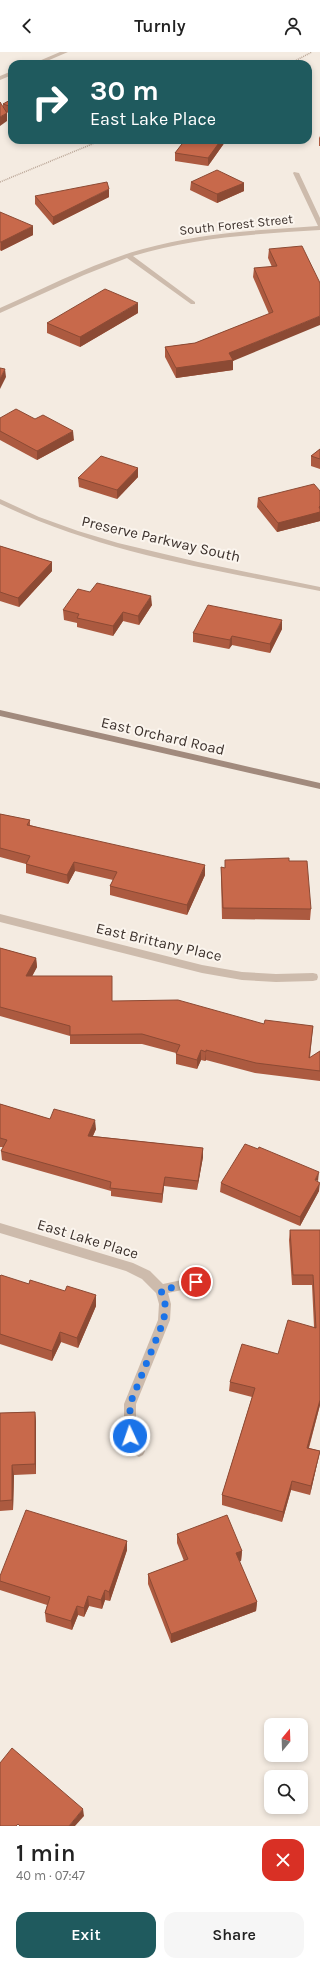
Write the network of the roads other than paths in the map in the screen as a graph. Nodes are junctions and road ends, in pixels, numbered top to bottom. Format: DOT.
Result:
graph roads {
  1 [pos="65,52"];
  2 [pos="45,60"];
  3 [pos="296,173"];
  4 [pos="320,226"];
  5 [pos="128,256"];
  6 [pos="193,303"];
  7 [pos="0,311"];
  8 [pos="0,501"];
  9 [pos="320,589"];
  10 [pos="0,713"];
  11 [pos="320,786"];
  12 [pos="0,918"];
  13 [pos="313,977"];
  14 [pos="0,1228"];
  15 [pos="196,1282"];
  16 [pos="161,1290"];
  17 [pos="139,1451"];
  1 -- 2 [label="street"];
  3 -- 4 [label="street"];
  4 -- 5 [label="street, South Forest Street"];
  5 -- 6 [label="street"];
  5 -- 7 [label="street, South Forest Street"];
  8 -- 9 [label="street, Preserve Parkway South"];
  10 -- 11 [label="street, East Orchard Road"];
  12 -- 13 [label="street, East Brittany Place"];
  14 -- 16 [label="street, East Lake Place"];
  15 -- 16 [label="street"];
  16 -- 17 [label="street"];
}
